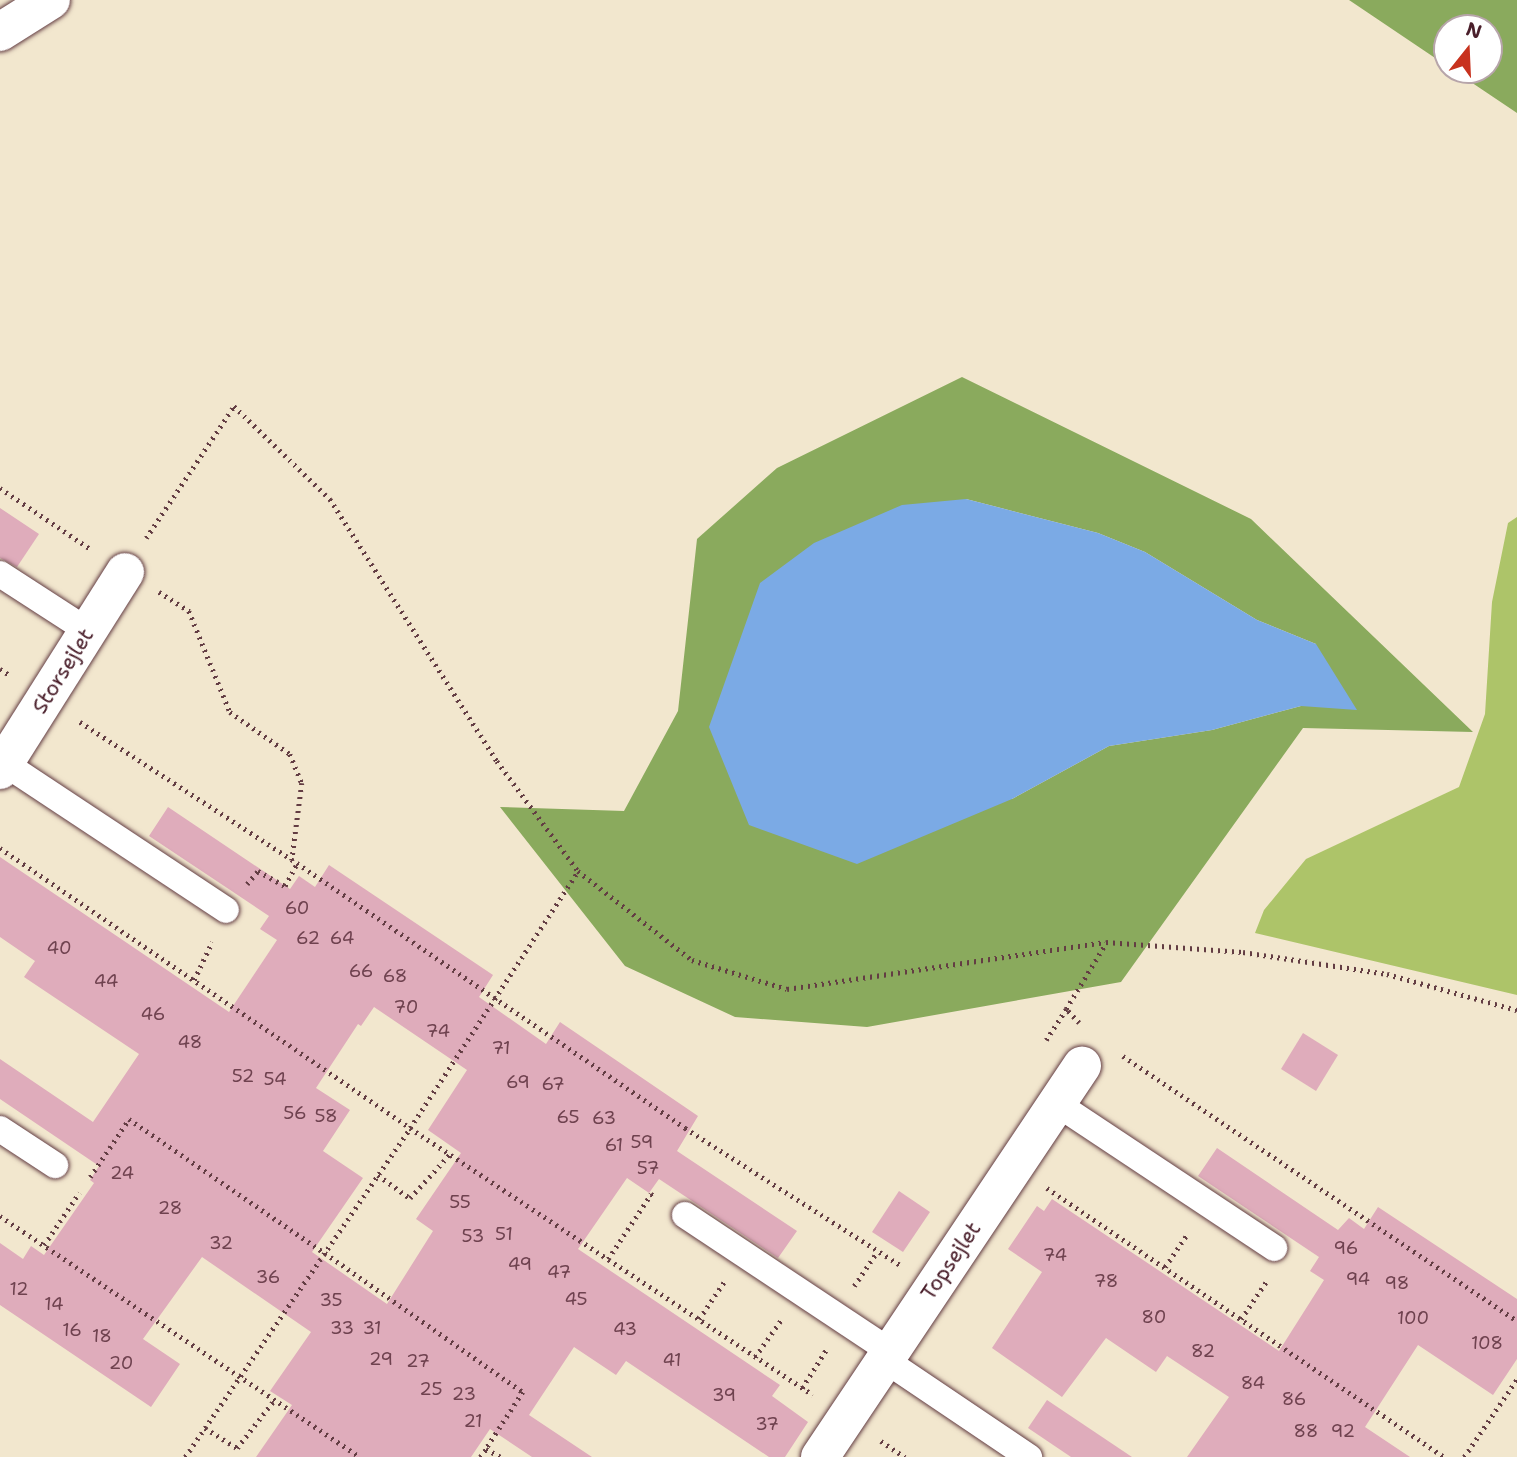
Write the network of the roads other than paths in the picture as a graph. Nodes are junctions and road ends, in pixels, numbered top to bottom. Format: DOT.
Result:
graph roads {
  1 [pos="51,0"];
  2 [pos="0,33"];
  3 [pos="125,572"];
  4 [pos="0,574"];
  5 [pos="88,631"];
  6 [pos="2,766"];
  7 [pos="226,910"];
  8 [pos="1085,1049"];
  9 [pos="1056,1103"];
  10 [pos="0,1129"];
  11 [pos="55,1165"];
  12 [pos="685,1214"];
  13 [pos="1274,1248"];
  14 [pos="888,1355"];
  15 [pos="820,1457"];
  16 [pos="1029,1457"];
  1 -- 2 [label="street"];
  3 -- 5 [label="street, Storsejlet"];
  4 -- 5 [label="lane"];
  5 -- 6 [label="street, Storsejlet"];
  6 -- 7 [label="lane"];
  8 -- 9 [label="street, Topsejlet"];
  9 -- 13 [label="lane"];
  9 -- 14 [label="street, Topsejlet"];
  10 -- 11 [label="lane"];
  12 -- 14 [label="lane"];
  14 -- 15 [label="street, Topsejlet"];
  14 -- 16 [label="lane"];
}
